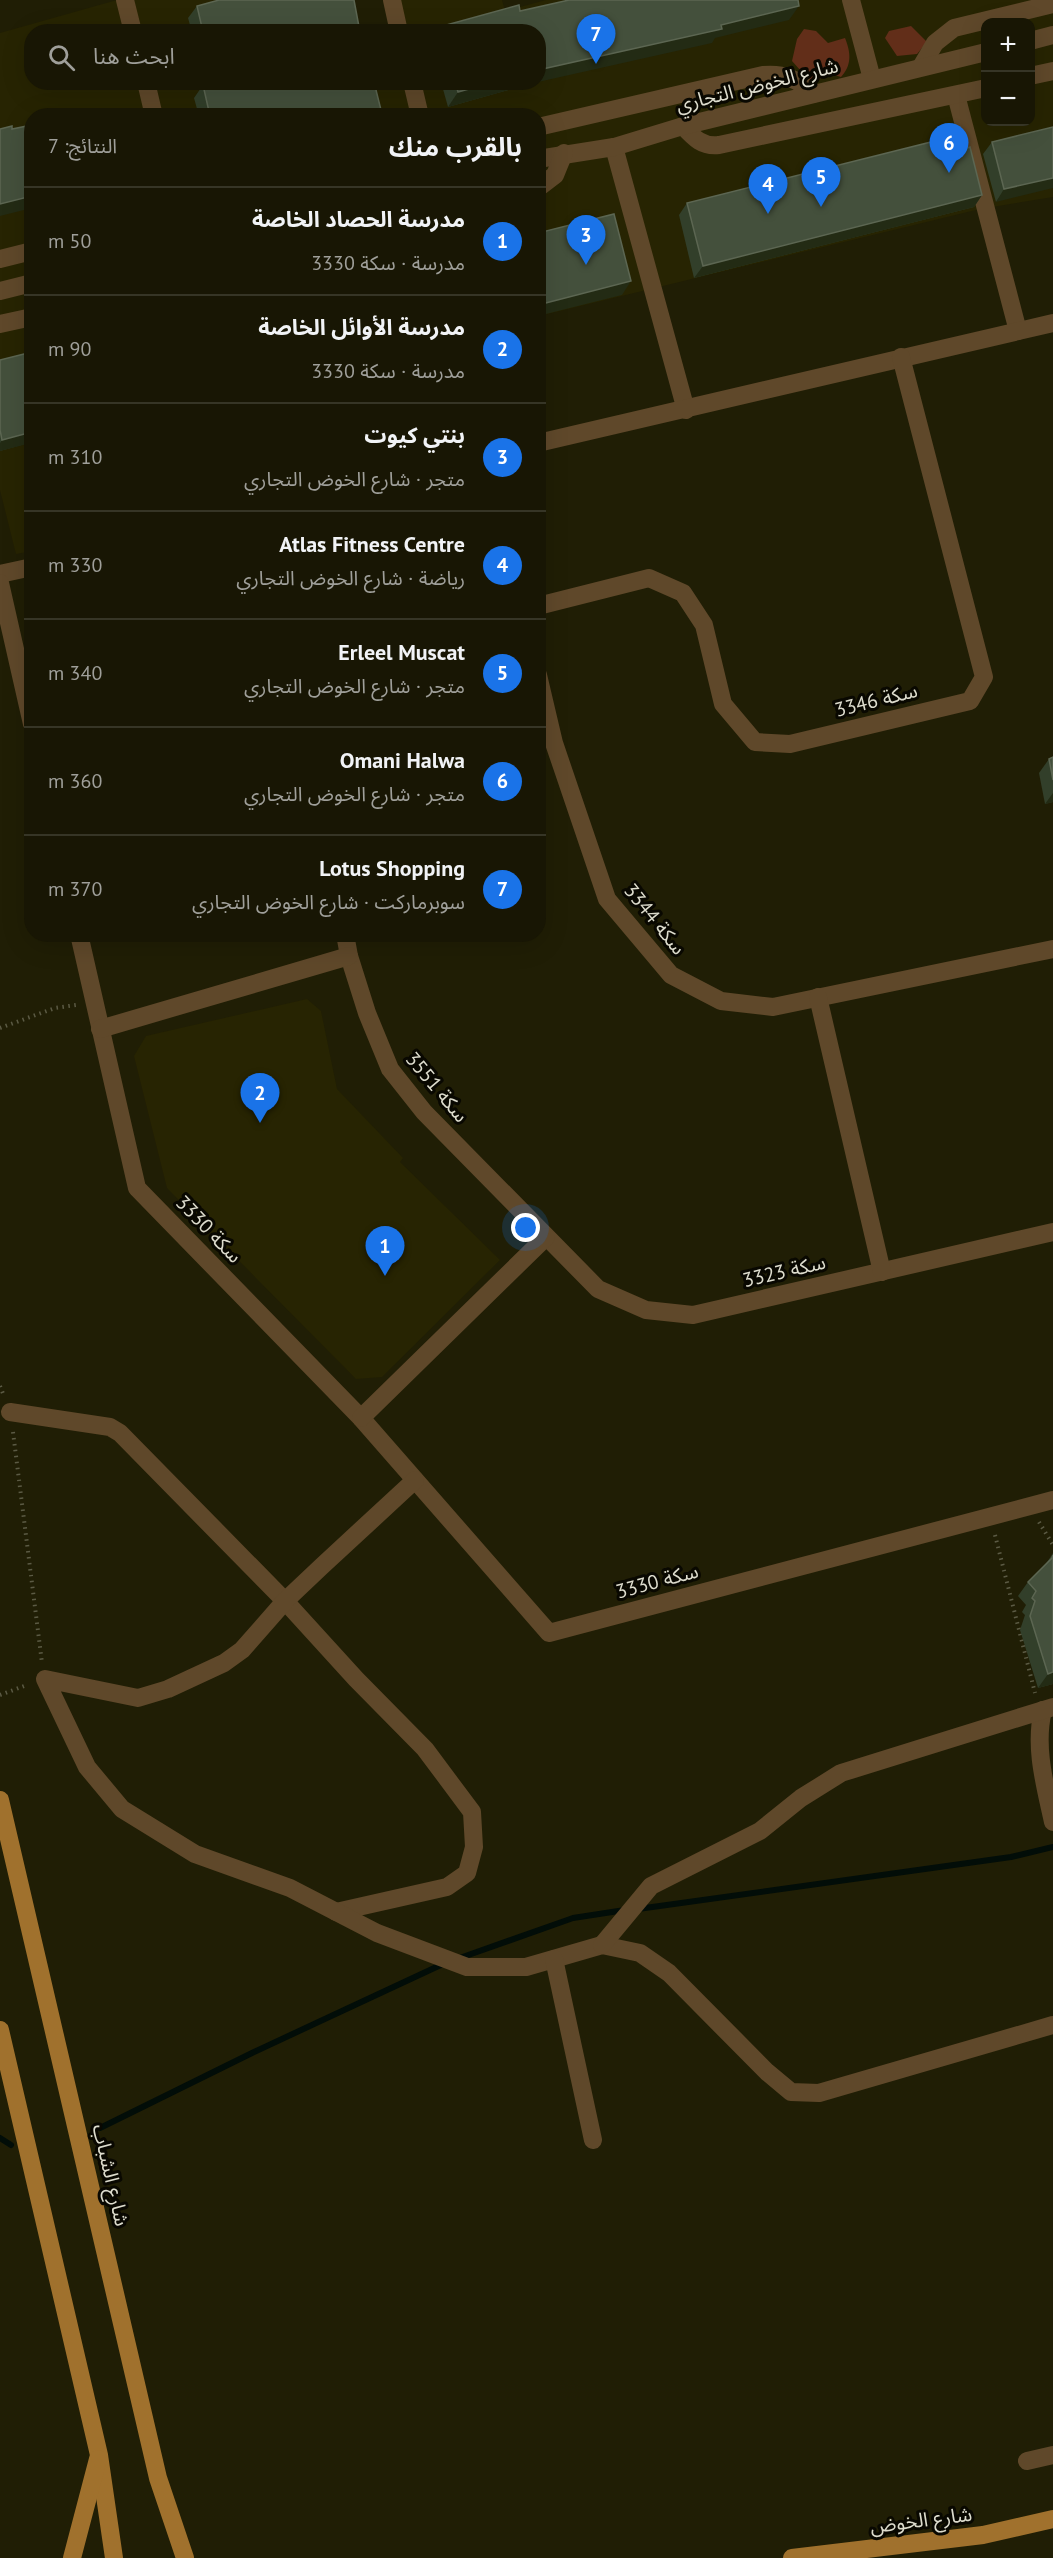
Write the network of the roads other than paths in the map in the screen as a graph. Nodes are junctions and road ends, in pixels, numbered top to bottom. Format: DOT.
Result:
graph roads {
  1 [pos="124,0"];
  2 [pos="392,0"];
  3 [pos="851,0"];
  4 [pos="1053,4"];
  5 [pos="131,24"];
  6 [pos="397,24"];
  7 [pos="1053,35"];
  8 [pos="1035,40"];
  9 [pos="981,53"];
  10 [pos="921,67"];
  11 [pos="1053,70"];
  12 [pos="1035,75"];
  13 [pos="872,79"];
  14 [pos="981,89"];
  15 [pos="148,90"];
  16 [pos="414,90"];
  17 [pos="813,94"];
  18 [pos="956,95"];
  19 [pos="152,108"];
  20 [pos="418,108"];
  21 [pos="546,125"];
  22 [pos="683,126"];
  23 [pos="614,147"];
  24 [pos="564,153"];
  25 [pos="546,157"];
  26 [pos="546,182"];
  27 [pos="24,253"];
  28 [pos="0,259"];
  29 [pos="24,285"];
  30 [pos="0,291"];
  31 [pos="24,319"];
  32 [pos="1053,323"];
  33 [pos="0,324"];
  34 [pos="1018,331"];
  35 [pos="901,357"];
  36 [pos="686,410"];
  37 [pos="546,441"];
  38 [pos="24,569"];
  39 [pos="0,574"];
  40 [pos="0,584"];
  41 [pos="546,604"];
  42 [pos="24,689"];
  43 [pos="546,745"];
  44 [pos="81,942"];
  45 [pos="346,942"];
  46 [pos="1053,949"];
  47 [pos="349,956"];
  48 [pos="818,997"];
  49 [pos="100,1029"];
  50 [pos="1053,1232"];
  51 [pos="546,1237"];
  52 [pos="882,1272"];
  53 [pos="10,1412"];
  54 [pos="361,1418"];
  55 [pos="415,1480"];
  56 [pos="1053,1500"];
  57 [pos="285,1601"];
  58 [pos="1048,1709"];
  59 [pos="0,1800"];
  60 [pos="1053,1822"];
  61 [pos="336,1912"];
  62 [pos="602,1945"];
  63 [pos="554,1959"];
  64 [pos="1053,2025"];
  65 [pos="0,2030"];
  66 [pos="593,2140"];
  67 [pos="99,2455"];
  68 [pos="1053,2455"];
  69 [pos="1027,2461"];
  70 [pos="1053,2519"];
  71 [pos="72,2558"];
  72 [pos="114,2558"];
  73 [pos="185,2558"];
  74 [pos="792,2558"];
  1 -- 5 [label="street"];
  2 -- 6 [label="street"];
  3 -- 13 [label="street"];
  4 -- 10 [label="street"];
  7 -- 8 [label="street"];
  9 -- 10 [label="street, شارع الخوض التجاري"];
  10 -- 13 [label="street, شارع الخوض التجاري"];
  11 -- 12 [label="street"];
  13 -- 17 [label="street, شارع الخوض التجاري"];
  14 -- 18 [label="street"];
  15 -- 19 [label="street"];
  16 -- 20 [label="street"];
  17 -- 21 [label="street"];
  17 -- 22 [label="street, شارع الخوض التجاري"];
  18 -- 22 [label="street"];
  18 -- 34 [label="street"];
  22 -- 23 [label="street, شارع الخوض التجاري"];
  23 -- 24 [label="street, شارع الخوض التجاري"];
  23 -- 36 [label="street"];
  24 -- 25 [label="street, شارع الخوض التجاري"];
  24 -- 26 [label="street"];
  27 -- 28 [label="street"];
  29 -- 30 [label="street"];
  31 -- 33 [label="street"];
  32 -- 34 [label="street"];
  34 -- 35 [label="street"];
  35 -- 36 [label="street"];
  35 -- 41 [label="street, سكة 3346"];
  36 -- 37 [label="street"];
  38 -- 39 [label="street"];
  40 -- 42 [label="street"];
  43 -- 48 [label="street, سكة 3344"];
  44 -- 49 [label="street, سكة 3330"];
  45 -- 47 [label="street, سكة 3551"];
  46 -- 48 [label="street, سكة 3344"];
  47 -- 49 [label="street"];
  47 -- 51 [label="street, سكة 3551"];
  48 -- 52 [label="street"];
  49 -- 54 [label="street, سكة 3330"];
  50 -- 52 [label="street, سكة 3323"];
  51 -- 52 [label="street, سكة 3323"];
  51 -- 54 [label="street"];
  53 -- 57 [label="street"];
  54 -- 55 [label="street, سكة 3330"];
  55 -- 56 [label="street, سكة 3330"];
  55 -- 57 [label="street"];
  57 -- 61 [label="street"];
  57 -- 61 [label="street"];
  58 -- 60 [label="street"];
  58 -- 62 [label="street"];
  59 -- 73 [label="main road, شارع الشباب"];
  61 -- 63 [label="street"];
  62 -- 63 [label="street"];
  62 -- 64 [label="street"];
  63 -- 66 [label="street"];
  65 -- 67 [label="main road"];
  67 -- 71 [label="main road"];
  67 -- 72 [label="main road"];
  68 -- 69 [label="street"];
  70 -- 74 [label="main road, شارع الخوض"];
}
